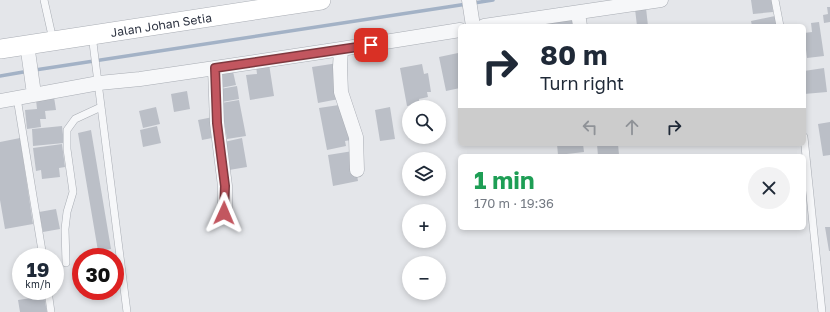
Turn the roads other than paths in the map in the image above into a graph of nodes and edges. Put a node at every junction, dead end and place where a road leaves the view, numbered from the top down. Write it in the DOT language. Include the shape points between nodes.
graph roads {
  1 [pos="44,0"];
  2 [pos="321,0"];
  3 [pos="469,0"];
  4 [pos="661,0"];
  5 [pos="775,0"];
  6 [pos="275,3"];
  7 [pos="579,19"];
  8 [pos="477,24"];
  9 [pos="494,24"];
  10 [pos="780,24"];
  11 [pos="458,30"];
  12 [pos="53,40"];
  13 [pos="93,43"];
  14 [pos="0,49"];
  15 [pos="341,50"];
  16 [pos="28,53"];
  17 [pos="215,68"];
  18 [pos="98,77"];
  19 [pos="33,90"];
  20 [pos="17,98"];
  21 [pos="0,102"];
  22 [pos="102,107"];
  23 [pos="806,156"];
  24 [pos="357,170"];
  25 [pos="224,213"];
  26 [pos="42,248"];
  27 [pos="66,263"];
  28 [pos="50,300"];
  29 [pos="52,312"];
  30 [pos="127,312"];
  31 [pos="822,312"];
  1 -- 12 [label="lane"];
  2 -- 6 [label="main road, Jalan Johan Setia"];
  3 -- 8 [label="street"];
  4 -- 7 [label="street"];
  5 -- 10 [label="lane"];
  6 -- 13 [label="main road, Jalan Johan Setia"];
  7 -- 9 [label="street"];
  11 -- 15 [label="street"];
  12 -- 13 [label="main road, Jalan Johan Setia"];
  12 -- 16 [label="main road, Jalan Johan Setia"];
  13 -- 18 [label="lane"];
  14 -- 16 [label="main road, Jalan Johan Setia"];
  15 -- 17 [label="street"];
  15 -- 24 [label="street" via="341,92 356,137"];
  16 -- 19 [label="street"];
  17 -- 18 [label="street" via="140,79"];
  17 -- 25 [label="street" via="216,112 225,186"];
  18 -- 19 [label="street"];
  18 -- 22 [label="lane"];
  19 -- 20 [label="street"];
  20 -- 21 [label="street"];
  20 -- 26 [label="lane"];
  22 -- 27 [label="lane" via="75,119 66,130 73,192 67,212"];
  22 -- 30 [label="lane"];
  23 -- 31 [label="lane"];
  28 -- 29 [label="lane"];
}
